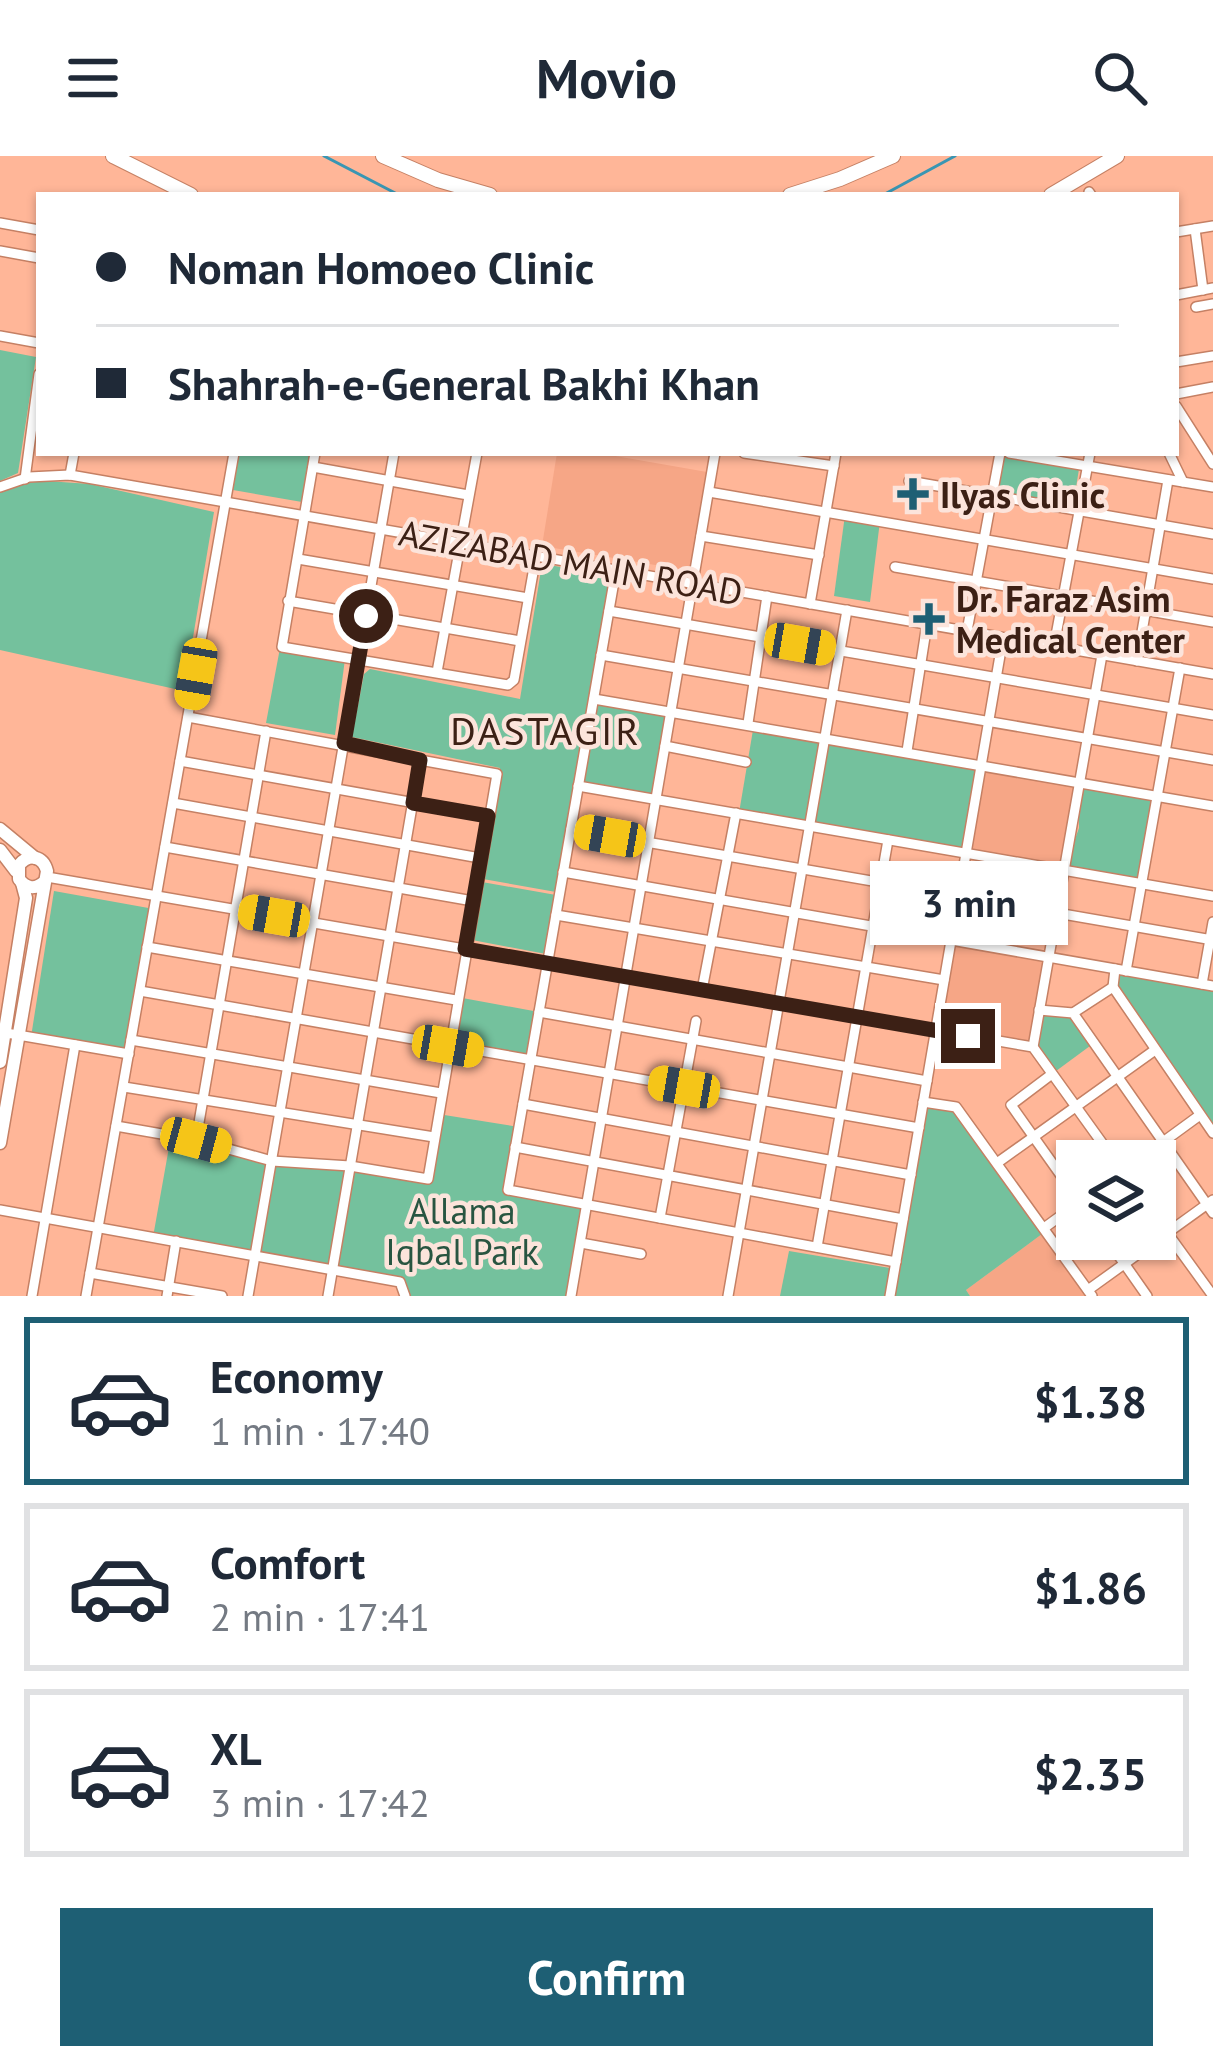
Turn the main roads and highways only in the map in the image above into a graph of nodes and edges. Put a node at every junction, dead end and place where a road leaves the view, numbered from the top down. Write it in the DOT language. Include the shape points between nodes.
graph roads {
  1 [pos="113,156"];
  2 [pos="382,156"];
  3 [pos="893,156"];
  4 [pos="1117,156"];
  5 [pos="185,192"];
  6 [pos="480,192"];
  7 [pos="799,192"];
  8 [pos="1056,192"];
  9 [pos="0,829"];
  10 [pos="0,850"];
  11 [pos="35,858"];
  12 [pos="19,877"];
  13 [pos="46,879"];
  14 [pos="8,1033"];
  15 [pos="0,1062"];
  16 [pos="0,1143"];
  1 -- 5 [label="highway"];
  2 -- 6 [label="highway"];
  3 -- 7 [label="highway"];
  4 -- 8 [label="highway"];
  9 -- 11 [label="main road"];
  10 -- 12 [label="main road"];
  11 -- 12 [label="main road" via="22,862"];
  11 -- 13 [label="main road" via="46,866"];
  12 -- 13 [label="main road" via="31,888"];
  12 -- 14 [label="main road" via="26,898"];
  13 -- 14 [label="main road"];
  14 -- 15 [label="main road"];
  14 -- 16 [label="main road"];
}
